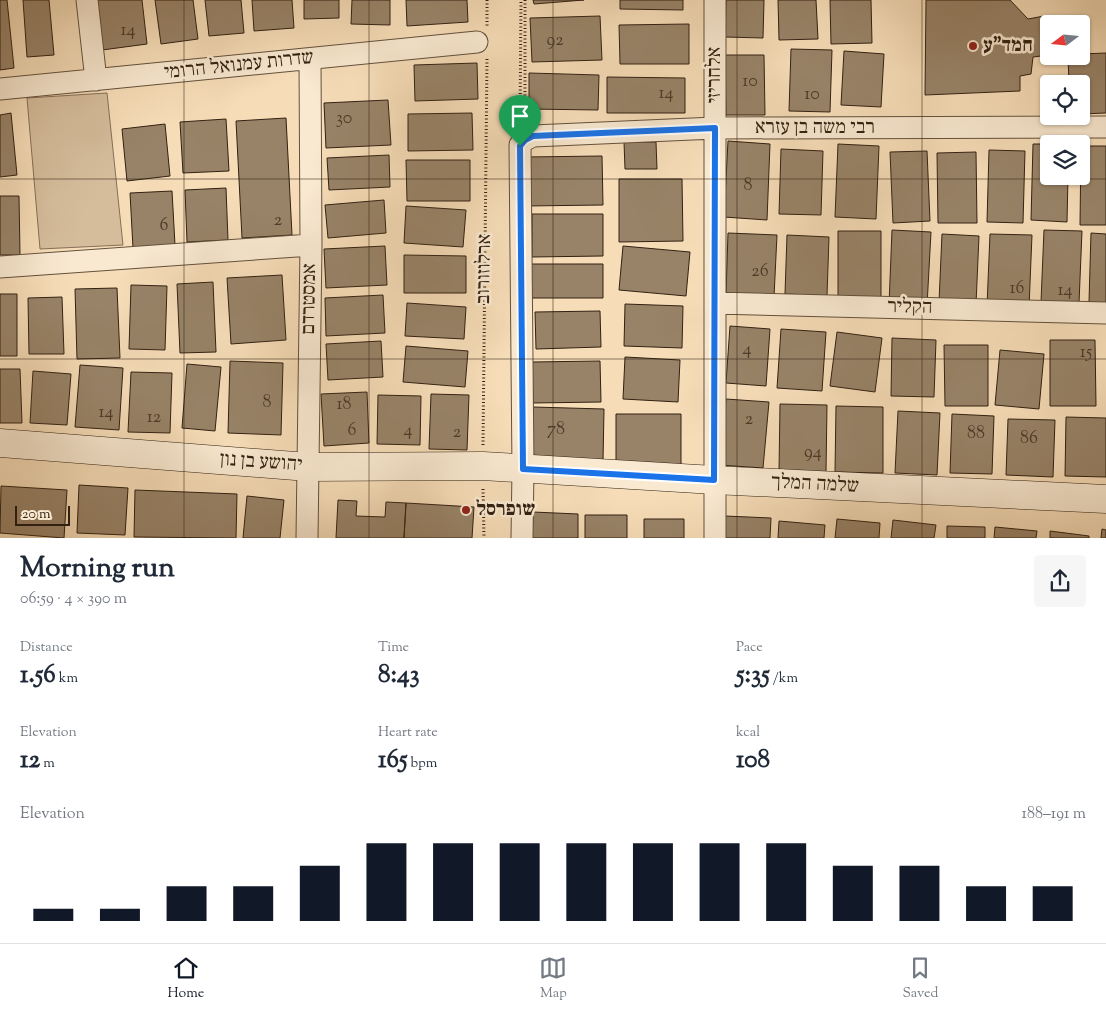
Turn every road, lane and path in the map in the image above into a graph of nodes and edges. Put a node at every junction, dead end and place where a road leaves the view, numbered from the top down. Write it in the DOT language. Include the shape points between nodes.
graph roads {
  1 [pos="87,0"];
  2 [pos="487,0"];
  3 [pos="521,0"];
  4 [pos="525,0"];
  5 [pos="715,0"];
  6 [pos="484,42"];
  7 [pos="310,59"];
  8 [pos="96,80"];
  9 [pos="0,90"];
  10 [pos="1106,127"];
  11 [pos="715,128"];
  12 [pos="523,143"];
  13 [pos="311,245"];
  14 [pos="0,267"];
  15 [pos="715,303"];
  16 [pos="1106,312"];
  17 [pos="0,443"];
  18 [pos="483,466"];
  19 [pos="308,467"];
  20 [pos="523,469"];
  21 [pos="714,480"];
  22 [pos="1106,500"];
  23 [pos="307,538"];
  24 [pos="484,538"];
  25 [pos="522,538"];
  26 [pos="715,538"];
  1 -- 8 [label="street"];
  2 -- 6 [label="path, ארלוזורוב"];
  3 -- 12 [label="path"];
  4 -- 12 [label="path"];
  5 -- 11 [label="street, אלחריזי"];
  6 -- 7 [label="street, שדרות עמנואל הרומי"];
  6 -- 18 [label="path, ארלוזורוב"];
  7 -- 8 [label="street, שדרות עמנואל הרומי"];
  7 -- 13 [label="street, אמסטרדם"];
  8 -- 9 [label="street, שדרות עמנואל הרומי"];
  10 -- 11 [label="street, רבי משה בן עזרא"];
  11 -- 12 [label="street, רבי משה בן עזרא" via="533,136"];
  11 -- 15 [label="street, אלחריזי"];
  12 -- 20 [label="street, ארלוזורוב"];
  13 -- 14 [label="street"];
  13 -- 19 [label="street, אמסטרדם"];
  15 -- 16 [label="street, הקליר"];
  15 -- 21 [label="street, אלחריזי"];
  17 -- 19 [label="street, יהושע בן נון"];
  18 -- 19 [label="street, יהושע בן נון"];
  18 -- 20 [label="street, יהושע בן נון"];
  18 -- 24 [label="path, ארלוזורוב"];
  19 -- 23 [label="street, אמסטרדם"];
  20 -- 21 [label="street, שלמה המלך"];
  20 -- 25 [label="street, ארלוזורוב"];
  21 -- 22 [label="street, שלמה המלך"];
  21 -- 26 [label="street, אלחריזי"];
}
